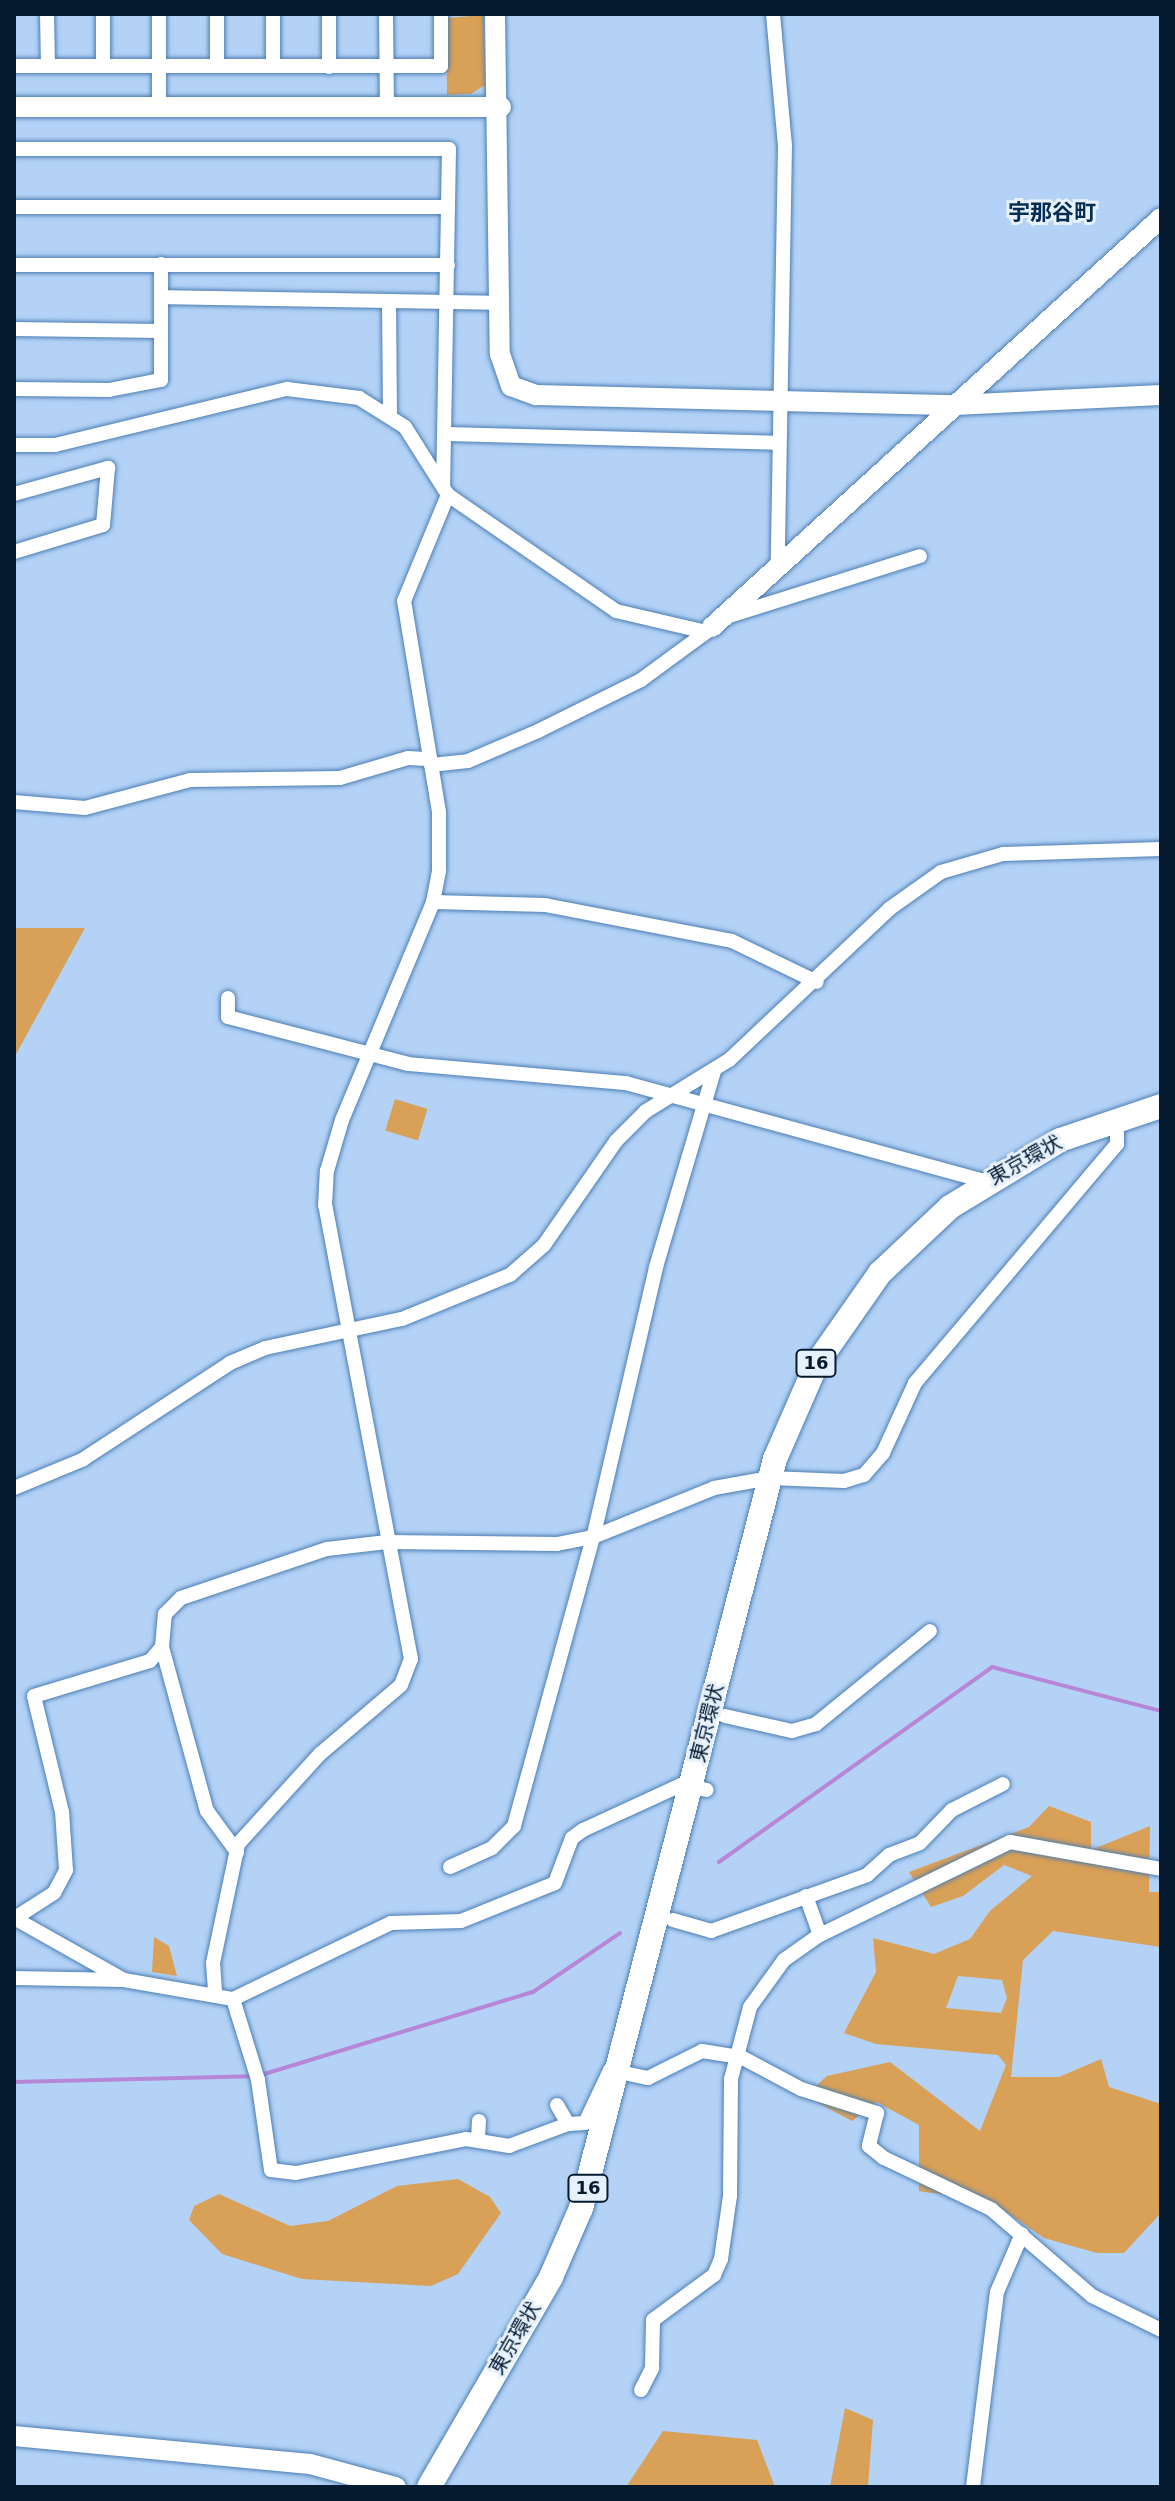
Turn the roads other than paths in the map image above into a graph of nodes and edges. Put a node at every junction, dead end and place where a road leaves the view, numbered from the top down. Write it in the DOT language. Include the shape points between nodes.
graph roads {
  1 [pos="47,14"];
  2 [pos="103,14"];
  3 [pos="159,14"];
  4 [pos="217,14"];
  5 [pos="273,14"];
  6 [pos="329,14"];
  7 [pos="386,14"];
  8 [pos="441,14"];
  9 [pos="495,14"];
  10 [pos="773,14"];
  11 [pos="14,66"];
  12 [pos="48,66"];
  13 [pos="103,66"];
  14 [pos="217,66"];
  15 [pos="273,66"];
  16 [pos="386,66"];
  17 [pos="159,67"];
  18 [pos="329,67"];
  19 [pos="14,107"];
  20 [pos="159,107"];
  21 [pos="387,107"];
  22 [pos="501,107"];
  23 [pos="14,149"];
  24 [pos="14,207"];
  25 [pos="448,207"];
  26 [pos="1161,218"];
  27 [pos="161,264"];
  28 [pos="14,265"];
  29 [pos="448,265"];
  30 [pos="161,297"];
  31 [pos="389,301"];
  32 [pos="448,302"];
  33 [pos="501,303"];
  34 [pos="14,329"];
  35 [pos="161,331"];
  36 [pos="14,389"];
  37 [pos="1161,395"];
  38 [pos="781,398"];
  39 [pos="955,405"];
  40 [pos="390,414"];
  41 [pos="445,434"];
  42 [pos="779,443"];
  43 [pos="14,445"];
  44 [pos="446,491"];
  45 [pos="14,494"];
  46 [pos="14,552"];
  47 [pos="920,556"];
  48 [pos="778,567"];
  49 [pos="712,626"];
  50 [pos="431,762"];
  51 [pos="14,802"];
  52 [pos="1161,849"];
  53 [pos="433,902"];
  54 [pos="817,982"];
  55 [pos="228,998"];
  56 [pos="372,1052"];
  57 [pos="714,1071"];
  58 [pos="662,1095"];
  59 [pos="1159,1106"];
  60 [pos="702,1108"];
  61 [pos="1117,1133"];
  62 [pos="984,1181"];
  63 [pos="346,1331"];
  64 [pos="778,1478"];
  65 [pos="14,1488"];
  66 [pos="593,1537"];
  67 [pos="387,1542"];
  68 [pos="930,1631"];
  69 [pos="162,1647"];
  70 [pos="725,1716"];
  71 [pos="1003,1784"];
  72 [pos="699,1788"];
  73 [pos="237,1852"];
  74 [pos="450,1867"];
  75 [pos="1161,1869"];
  76 [pos="806,1896"];
  77 [pos="14,1918"];
  78 [pos="673,1920"];
  79 [pos="820,1935"];
  80 [pos="14,1978"];
  81 [pos="124,1980"];
  82 [pos="215,1991"];
  83 [pos="233,1999"];
  84 [pos="741,2057"];
  85 [pos="628,2074"];
  86 [pos="557,2105"];
  87 [pos="479,2121"];
  88 [pos="568,2124"];
  89 [pos="478,2139"];
  90 [pos="1022,2234"];
  91 [pos="1161,2330"];
  92 [pos="641,2390"];
  93 [pos="14,2436"];
  94 [pos="396,2487"];
  95 [pos="429,2487"];
  96 [pos="447,2487"];
  97 [pos="973,2487"];
  1 -- 12 [label="street"];
  2 -- 13 [label="street"];
  3 -- 17 [label="street"];
  4 -- 14 [label="street"];
  5 -- 15 [label="street"];
  6 -- 18 [label="street"];
  7 -- 16 [label="street"];
  8 -- 16 [label="street" via="441,66"];
  9 -- 22 [label="street"];
  10 -- 38 [label="street" via="785,145"];
  11 -- 12 [label="street"];
  12 -- 13 [label="street"];
  13 -- 17 [label="street"];
  14 -- 15 [label="street"];
  14 -- 17 [label="street"];
  15 -- 18 [label="street"];
  16 -- 18 [label="street"];
  16 -- 21 [label="street"];
  17 -- 20 [label="street"];
  19 -- 20 [label="street"];
  20 -- 21 [label="street"];
  21 -- 22 [label="street"];
  22 -- 33 [label="street"];
  23 -- 25 [label="street" via="449,149"];
  24 -- 25 [label="street"];
  25 -- 29 [label="street"];
  26 -- 39 [label="street"];
  27 -- 28 [label="street"];
  27 -- 29 [label="street"];
  27 -- 30 [label="street"];
  29 -- 32 [label="street"];
  30 -- 31 [label="street"];
  30 -- 35 [label="street"];
  31 -- 32 [label="street"];
  31 -- 40 [label="street"];
  32 -- 33 [label="street"];
  32 -- 41 [label="street"];
  33 -- 38 [label="street" via="502,371 522,392"];
  34 -- 35 [label="street"];
  35 -- 36 [label="street" via="161,380 109,390"];
  37 -- 39 [label="street"];
  38 -- 39 [label="street"];
  38 -- 42 [label="street"];
  39 -- 48 [label="street"];
  40 -- 43 [label="street" via="359,398 287,389 55,445"];
  40 -- 44 [label="street"];
  41 -- 42 [label="street"];
  41 -- 44 [label="street"];
  42 -- 48 [label="street"];
  44 -- 49 [label="street" via="616,611"];
  44 -- 50 [label="street" via="404,601"];
  45 -- 46 [label="street" via="108,468 103,525"];
  47 -- 49 [label="street"];
  48 -- 49 [label="street"];
  49 -- 50 [label="street" via="641,680 538,731 468,761"];
  50 -- 51 [label="street" via="408,758 340,778 190,780 85,808"];
  50 -- 53 [label="street" via="442,842"];
  52 -- 54 [label="street" via="1030,851 941,872 889,909"];
  53 -- 54 [label="street" via="545,905 732,941"];
  53 -- 56 [label="street"];
  54 -- 57 [label="street"];
  55 -- 56 [label="street" via="228,1017"];
  56 -- 58 [label="street" via="431,1069 626,1083"];
  56 -- 63 [label="street" via="327,1171 329,1240"];
  57 -- 58 [label="street"];
  57 -- 60 [label="street"];
  58 -- 60 [label="street"];
  58 -- 63 [label="street" via="616,1141 544,1245 510,1275 402,1319"];
  59 -- 61 [label="highway, 東京環状 / 16"];
  59 -- 62 [label="highway, 東京環状 / 16" via="1060,1140"];
  60 -- 62 [label="street"];
  60 -- 66 [label="street" via="656,1267"];
  61 -- 64 [label="highway, 東京環状 / 16" via="1020,1175 934,1240 897,1277 830,1369"];
  61 -- 64 [label="street" via="1117,1144 915,1383 873,1468 844,1481"];
  62 -- 64 [label="highway, 東京環状 / 16" via="924,1228 842,1321 797,1402"];
  63 -- 65 [label="street" via="265,1348 230,1363 126,1435"];
  63 -- 67 [label="street"];
  64 -- 66 [label="street" via="699,1493"];
  64 -- 70 [label="highway, 東京環状 / 16"];
  64 -- 72 [label="highway, 東京環状 / 16"];
  66 -- 67 [label="street" via="537,1545"];
  66 -- 74 [label="street" via="514,1826 492,1848"];
  67 -- 69 [label="street" via="327,1549 181,1598 165,1614"];
  67 -- 73 [label="street" via="408,1639 406,1675 270,1805"];
  68 -- 70 [label="street" via="816,1724 792,1731"];
  69 -- 73 [label="street" via="207,1811"];
  69 -- 77 [label="street" via="150,1661 34,1696 62,1812 66,1870 54,1893"];
  70 -- 72 [label="highway, 東京環状 / 16"];
  71 -- 76 [label="street" via="952,1810 920,1843 889,1855 867,1875"];
  72 -- 78 [label="highway, 東京環状 / 16"];
  72 -- 83 [label="street" via="681,1785 583,1830 572,1838 555,1883 461,1921 391,1923"];
  72 -- 85 [label="highway, 東京環状 / 16"];
  73 -- 82 [label="street" via="213,1963"];
  75 -- 79 [label="street" via="1010,1842"];
  76 -- 78 [label="street" via="711,1931"];
  76 -- 79 [label="street"];
  77 -- 81 [label="street"];
  78 -- 85 [label="highway, 東京環状 / 16"];
  79 -- 84 [label="street" via="784,1960 758,1990"];
  80 -- 81 [label="street"];
  81 -- 82 [label="street"];
  82 -- 83 [label="street"];
  83 -- 89 [label="street" via="257,2075 271,2170 296,2173 427,2143"];
  84 -- 85 [label="street" via="702,2051 648,2078"];
  84 -- 90 [label="street" via="801,2089 877,2113 869,2146 991,2209"];
  84 -- 92 [label="street" via="729,2098 730,2196 721,2259 714,2275 653,2320 652,2368"];
  85 -- 88 [label="street" via="610,2070 585,2123"];
  85 -- 95 [label="highway, 東京環状 / 16" via="551,2277"];
  85 -- 96 [label="highway, 東京環状 / 16" via="580,2248"];
  86 -- 88 [label="street"];
  87 -- 89 [label="street"];
  88 -- 89 [label="street" via="509,2146"];
  90 -- 91 [label="street" via="1092,2296"];
  90 -- 97 [label="street" via="997,2292"];
  93 -- 94 [label="street" via="310,2464"];
}
